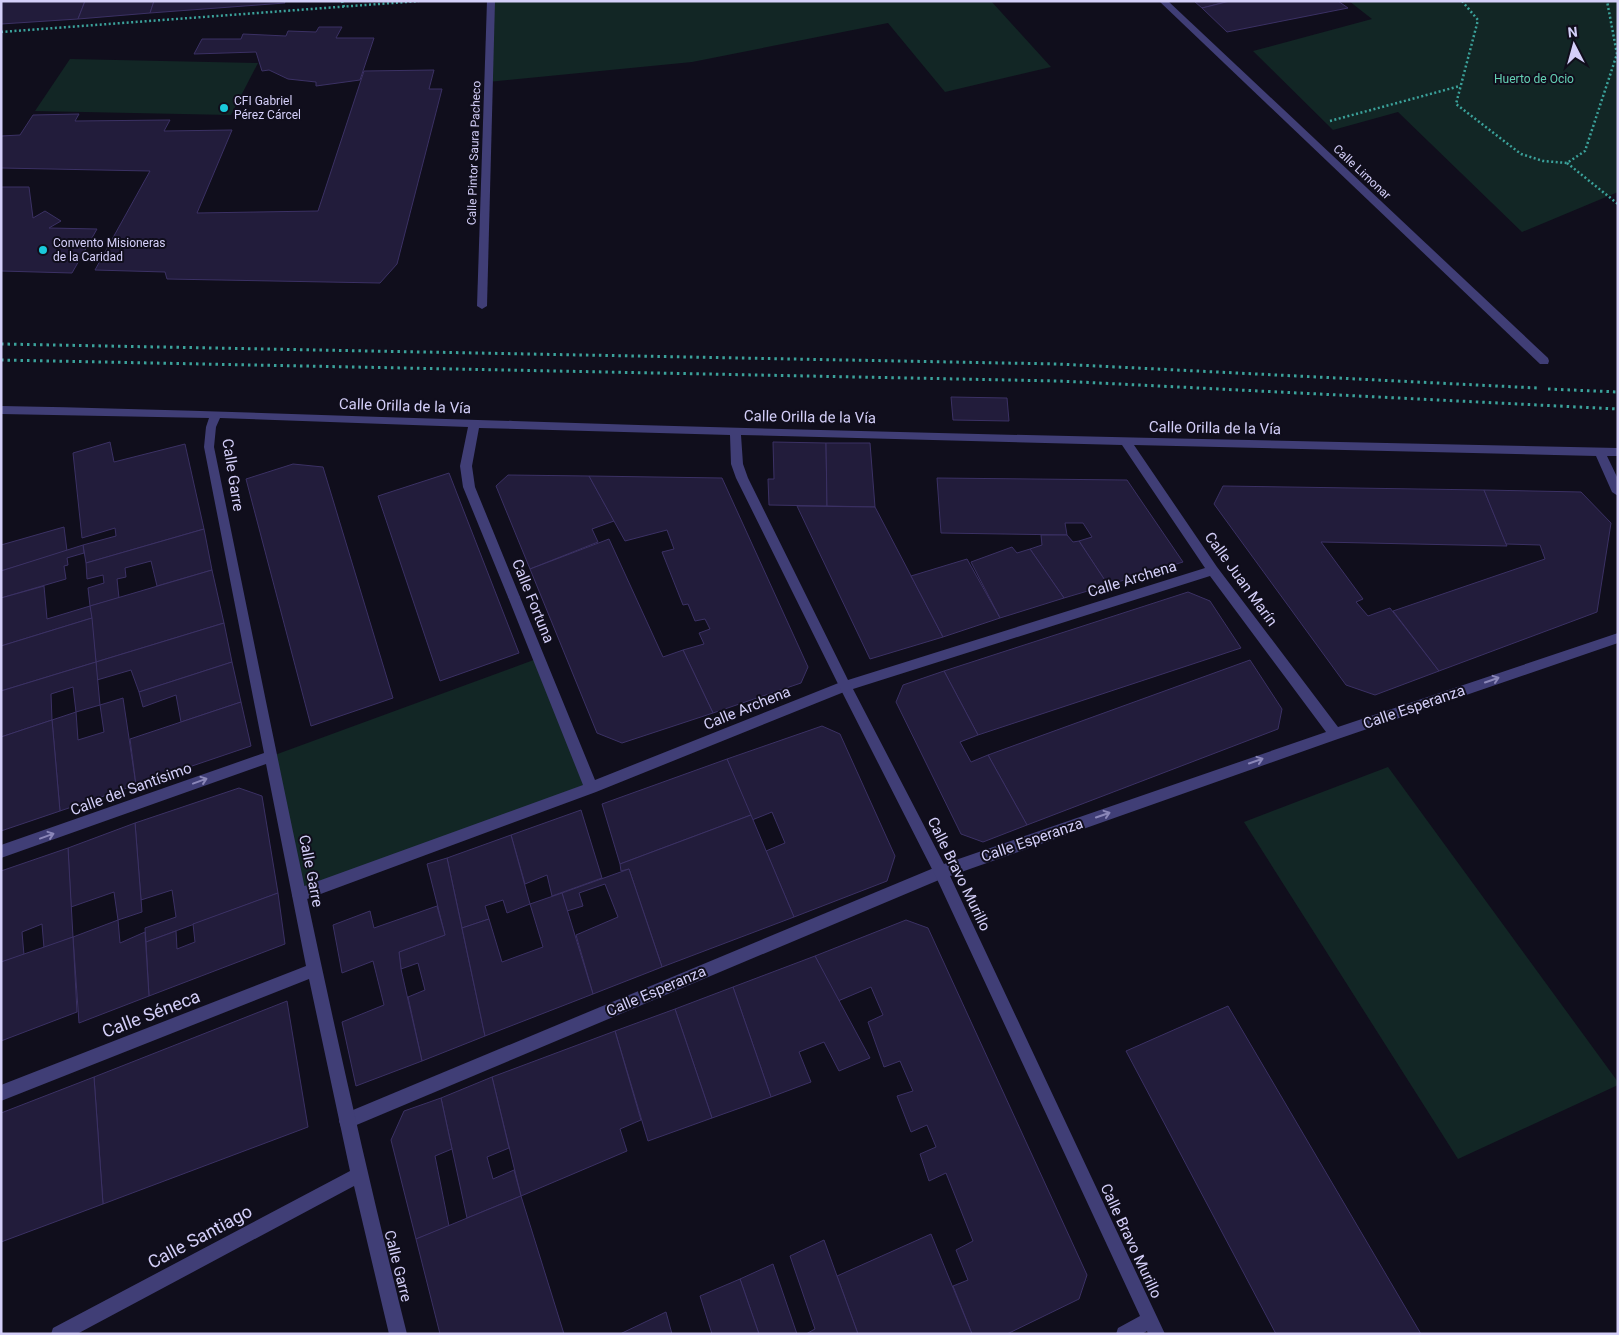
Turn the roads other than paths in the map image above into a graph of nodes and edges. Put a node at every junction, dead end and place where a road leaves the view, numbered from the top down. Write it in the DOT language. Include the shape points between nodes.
graph roads {
  1 [pos="491,1"];
  2 [pos="1163,1"];
  3 [pos="482,306"];
  4 [pos="1544,361"];
  5 [pos="1,410"];
  6 [pos="216,414"];
  7 [pos="474,424"];
  8 [pos="735,430"];
  9 [pos="1125,441"];
  10 [pos="1600,452"];
  11 [pos="1618,452"];
  12 [pos="1618,492"];
  13 [pos="1214,570"];
  14 [pos="1618,638"];
  15 [pos="845,686"];
  16 [pos="1335,734"];
  17 [pos="272,756"];
  18 [pos="591,788"];
  19 [pos="1,852"];
  20 [pos="941,872"];
  21 [pos="299,894"];
  22 [pos="314,970"];
  23 [pos="1,1093"];
  24 [pos="347,1121"];
  25 [pos="359,1175"];
  26 [pos="1153,1327"];
  27 [pos="59,1334"];
  28 [pos="398,1334"];
  29 [pos="1124,1334"];
  1 -- 3 [label="street, Calle Pintor Saura Pacheco"];
  2 -- 4 [label="street, Calle Limonar"];
  5 -- 6 [label="street, Calle Orilla de la Vía"];
  6 -- 7 [label="street, Calle Orilla de la Vía"];
  6 -- 17 [label="street, Calle Garre" via="209,447"];
  7 -- 8 [label="street, Calle Orilla de la Vía"];
  7 -- 18 [label="street, Calle Fortuna" via="466,466 469,487"];
  8 -- 9 [label="street, Calle Orilla de la Vía"];
  8 -- 15 [label="street, Calle Bravo Murillo" via="742,478"];
  9 -- 10 [label="street, Calle Orilla de la Vía"];
  9 -- 13 [label="street, Calle Juan Marín"];
  10 -- 11 [label="street, Calle Orilla de la Vía"];
  10 -- 12 [label="street"];
  13 -- 15 [label="street, Calle Archena"];
  13 -- 16 [label="street, Calle Juan Marín"];
  16 -- 14 [label="street, Calle Esperanza, one-way"];
  15 -- 18 [label="street, Calle Archena"];
  15 -- 20 [label="street, Calle Bravo Murillo"];
  20 -- 16 [label="street, Calle Esperanza, one-way"];
  19 -- 17 [label="street, Calle del Santísimo, one-way"];
  17 -- 21 [label="street, Calle Garre"];
  18 -- 21 [label="street, Calle Archena"];
  20 -- 24 [label="street, Calle Esperanza"];
  20 -- 26 [label="street, Calle Bravo Murillo"];
  21 -- 22 [label="street, Calle Garre"];
  22 -- 23 [label="street, Calle Séneca"];
  22 -- 24 [label="street, Calle Garre"];
  24 -- 25 [label="street, Calle Garre"];
  25 -- 27 [label="street, Calle Santiago"];
  25 -- 28 [label="street, Calle Garre"];
  26 -- 29 [label="street"];
}
